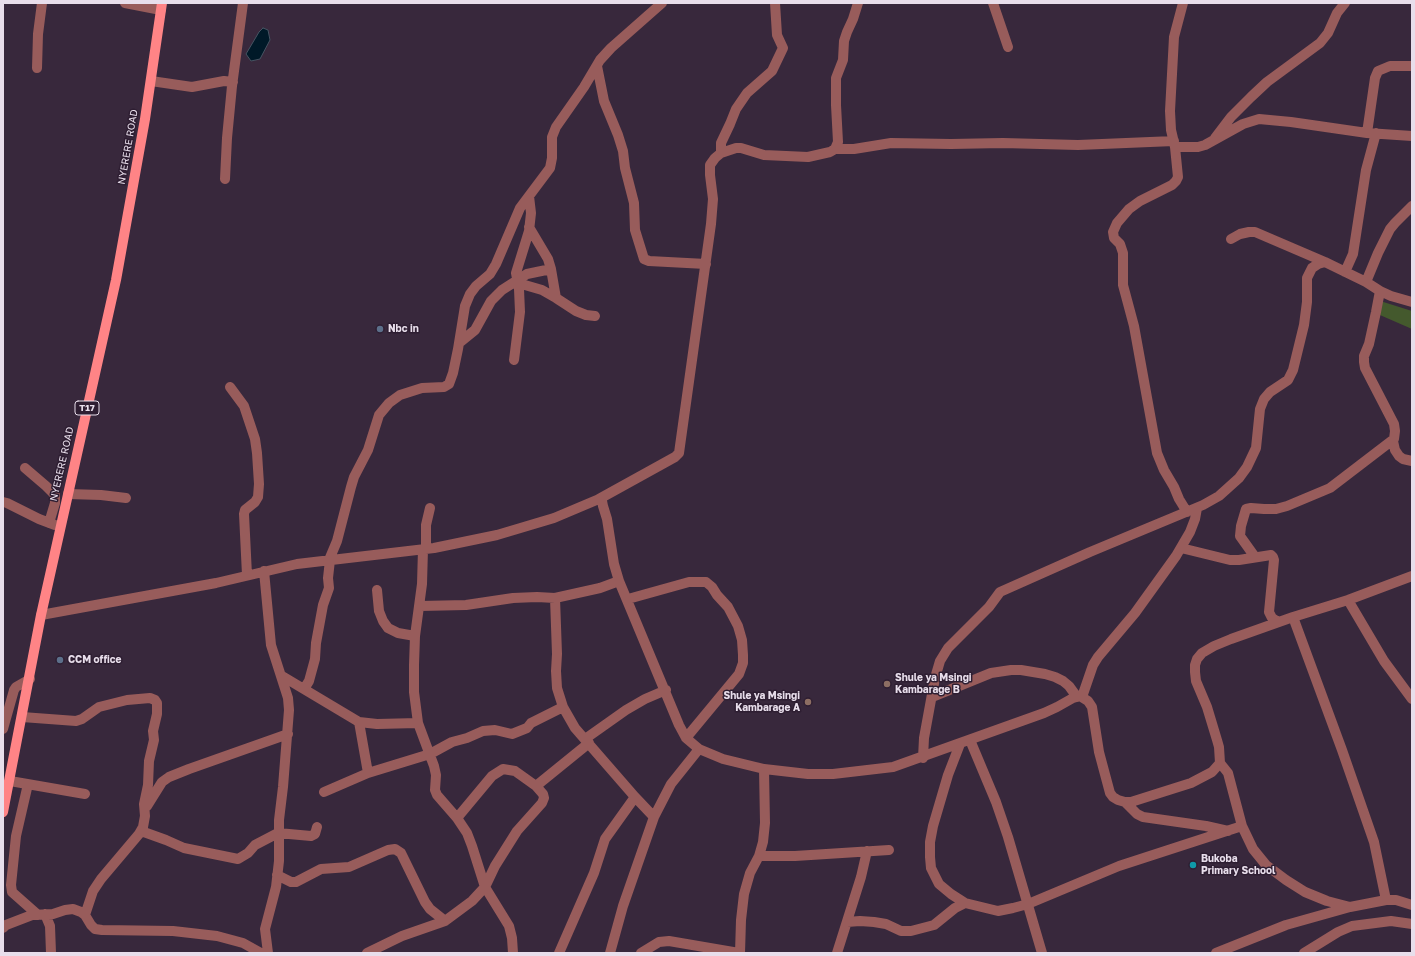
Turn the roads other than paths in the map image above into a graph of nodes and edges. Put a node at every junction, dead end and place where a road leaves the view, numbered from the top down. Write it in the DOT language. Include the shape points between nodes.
graph roads {
  1 [pos="42,3"];
  2 [pos="125,3"];
  3 [pos="243,3"];
  4 [pos="662,3"];
  5 [pos="775,3"];
  6 [pos="858,3"];
  7 [pos="993,3"];
  8 [pos="1183,3"];
  9 [pos="1345,3"];
  10 [pos="162,6"];
  11 [pos="1008,47"];
  12 [pos="597,66"];
  13 [pos="1412,66"];
  14 [pos="37,68"];
  15 [pos="151,81"];
  16 [pos="233,82"];
  17 [pos="1372,133"];
  18 [pos="1412,136"];
  19 [pos="1212,142"];
  20 [pos="1175,144"];
  21 [pos="835,149"];
  22 [pos="721,153"];
  23 [pos="225,179"];
  24 [pos="529,196"];
  25 [pos="1412,206"];
  26 [pos="530,227"];
  27 [pos="1231,239"];
  28 [pos="1325,262"];
  29 [pos="706,264"];
  30 [pos="551,269"];
  31 [pos="1345,272"];
  32 [pos="517,282"];
  33 [pos="1366,282"];
  34 [pos="1380,291"];
  35 [pos="556,298"];
  36 [pos="1412,302"];
  37 [pos="595,316"];
  38 [pos="459,343"];
  39 [pos="514,360"];
  40 [pos="230,387"];
  41 [pos="1393,441"];
  42 [pos="1412,461"];
  43 [pos="25,468"];
  44 [pos="68,494"];
  45 [pos="126,498"];
  46 [pos="599,499"];
  47 [pos="3,502"];
  48 [pos="430,508"];
  49 [pos="1192,510"];
  50 [pos="50,523"];
  51 [pos="60,528"];
  52 [pos="1181,548"];
  53 [pos="425,549"];
  54 [pos="1255,557"];
  55 [pos="330,560"];
  56 [pos="264,571"];
  57 [pos="247,575"];
  58 [pos="1412,576"];
  59 [pos="619,581"];
  60 [pos="377,590"];
  61 [pos="555,598"];
  62 [pos="628,599"];
  63 [pos="1348,600"];
  64 [pos="420,606"];
  65 [pos="41,615"];
  66 [pos="1293,617"];
  67 [pos="1278,622"];
  68 [pos="415,636"];
  69 [pos="282,676"];
  70 [pos="30,679"];
  71 [pos="304,689"];
  72 [pos="666,690"];
  73 [pos="932,697"];
  74 [pos="1079,697"];
  75 [pos="1412,699"];
  76 [pos="563,707"];
  77 [pos="22,717"];
  78 [pos="359,722"];
  79 [pos="418,723"];
  80 [pos="3,729"];
  81 [pos="288,734"];
  82 [pos="686,738"];
  83 [pos="970,740"];
  84 [pos="587,741"];
  85 [pos="960,744"];
  86 [pos="698,749"];
  87 [pos="430,754"];
  88 [pos="923,758"];
  89 [pos="1220,763"];
  90 [pos="764,769"];
  91 [pos="368,773"];
  92 [pos="10,781"];
  93 [pos="28,784"];
  94 [pos="536,786"];
  95 [pos="324,792"];
  96 [pos="85,794"];
  97 [pos="635,797"];
  98 [pos="1125,802"];
  99 [pos="144,811"];
  100 [pos="3,812"];
  101 [pos="654,817"];
  102 [pos="457,818"];
  103 [pos="1242,826"];
  104 [pos="316,828"];
  105 [pos="141,831"];
  106 [pos="1230,831"];
  107 [pos="278,833"];
  108 [pos="889,850"];
  109 [pos="867,851"];
  110 [pos="759,856"];
  111 [pos="277,875"];
  112 [pos="484,887"];
  113 [pos="1386,900"];
  114 [pos="965,902"];
  115 [pos="1028,904"];
  116 [pos="1412,905"];
  117 [pos="1350,906"];
  118 [pos="41,914"];
  119 [pos="85,914"];
  120 [pos="445,921"];
  121 [pos="846,922"];
  122 [pos="1412,924"];
  123 [pos="3,928"];
  124 [pos="51,953"];
  125 [pos="262,953"];
  126 [pos="268,953"];
  127 [pos="367,953"];
  128 [pos="513,953"];
  129 [pos="559,953"];
  130 [pos="610,953"];
  131 [pos="641,953"];
  132 [pos="739,953"];
  133 [pos="837,953"];
  134 [pos="1042,953"];
  135 [pos="1216,953"];
  136 [pos="1304,953"];
  1 -- 14 [label="street"];
  2 -- 10 [label="street"];
  3 -- 16 [label="street"];
  4 -- 12 [label="street" via="611,48"];
  5 -- 22 [label="street" via="777,35 783,48 772,71 747,93 736,109 721,143"];
  6 -- 21 [label="street" via="844,41 843,60 836,78 838,142"];
  7 -- 11 [label="street"];
  8 -- 20 [label="street" via="1174,37 1171,76 1170,111"];
  9 -- 19 [label="street" via="1320,43 1267,82 1231,117"];
  10 -- 15 [label="main road, NYERERE ROAD / T17"];
  12 -- 24 [label="street" via="556,127 552,137 550,168"];
  12 -- 29 [label="street" via="604,101 623,151 634,202 635,230 644,259"];
  13 -- 17 [label="street" via="1390,66 1378,71 1375,78"];
  15 -- 16 [label="street" via="192,87 224,81"];
  15 -- 44 [label="main road, NYERERE ROAD / T17" via="116,280"];
  16 -- 23 [label="street"];
  17 -- 18 [label="street"];
  17 -- 19 [label="street" via="1259,119 1243,124"];
  17 -- 31 [label="street" via="1353,254"];
  19 -- 20 [label="street" via="1198,146"];
  20 -- 21 [label="street" via="891,143 854,149"];
  20 -- 49 [label="street" via="1178,177 1176,181 1129,209 1113,232 1122,253 1123,285 1133,320 1157,453 1179,499"];
  21 -- 22 [label="street" via="808,157 764,156 741,148"];
  22 -- 29 [label="street" via="710,165 713,199"];
  24 -- 26 [label="street"];
  24 -- 38 [label="street" via="520,208 490,274 470,294 465,306"];
  25 -- 33 [label="street" via="1390,229"];
  26 -- 30 [label="street"];
  26 -- 32 [label="street" via="517,268"];
  27 -- 28 [label="street" via="1240,234 1255,232"];
  28 -- 31 [label="street"];
  28 -- 49 [label="street" via="1318,264 1309,272 1304,325 1293,370 1288,380 1264,399 1260,409 1256,448 1247,467 1219,496"];
  29 -- 46 [label="street" via="679,453"];
  30 -- 32 [label="street" via="527,274"];
  30 -- 35 [label="street"];
  31 -- 33 [label="street"];
  32 -- 35 [label="street" via="542,290"];
  32 -- 38 [label="street" via="496,294 475,330"];
  32 -- 39 [label="street" via="520,312"];
  33 -- 34 [label="street"];
  34 -- 36 [label="street"];
  34 -- 41 [label="street" via="1364,362 1394,424"];
  35 -- 37 [label="street" via="576,311"];
  38 -- 55 [label="street" via="449,384 444,387 422,388 400,395 379,415 368,450 354,477"];
  40 -- 57 [label="street" via="244,406 257,453 258,497 244,514"];
  41 -- 42 [label="street" via="1399,456"];
  41 -- 54 [label="street" via="1330,488 1276,509 1246,509 1240,536"];
  43 -- 50 [label="street" via="55,496"];
  44 -- 45 [label="street"];
  44 -- 51 [label="main road, NYERERE ROAD / T17"];
  46 -- 53 [label="street" via="533,526"];
  46 -- 59 [label="street" via="607,518"];
  47 -- 50 [label="street"];
  48 -- 53 [label="street"];
  49 -- 52 [label="street" via="1195,519"];
  49 -- 73 [label="street" via="1003,590 990,608 948,648 940,661"];
  50 -- 51 [label="street"];
  51 -- 65 [label="main road, NYERERE ROAD / T17"];
  52 -- 54 [label="street" via="1230,560"];
  52 -- 74 [label="street" via="1135,613 1092,665"];
  53 -- 55 [label="street"];
  53 -- 64 [label="street"];
  54 -- 67 [label="street" via="1273,557 1269,612"];
  55 -- 56 [label="street"];
  55 -- 71 [label="street" via="329,588 323,605 315,659"];
  56 -- 57 [label="street"];
  56 -- 69 [label="street" via="271,645"];
  57 -- 65 [label="street"];
  58 -- 63 [label="street"];
  59 -- 61 [label="street"];
  59 -- 62 [label="street"];
  60 -- 68 [label="street" via="379,611 388,628"];
  61 -- 64 [label="street" via="513,598"];
  61 -- 76 [label="street" via="557,688"];
  62 -- 72 [label="street"];
  62 -- 82 [label="street" via="689,582 706,582 728,607 738,626 743,654 739,674"];
  63 -- 66 [label="street"];
  63 -- 75 [label="street" via="1384,660"];
  64 -- 68 [label="street"];
  65 -- 70 [label="main road, NYERERE ROAD / T17"];
  66 -- 67 [label="street"];
  66 -- 113 [label="street" via="1374,842"];
  67 -- 89 [label="street" via="1214,646 1197,658 1196,681 1217,740"];
  68 -- 79 [label="street" via="414,692"];
  69 -- 71 [label="street"];
  69 -- 81 [label="street" via="288,698"];
  70 -- 77 [label="main road, NYERERE ROAD / T17"];
  70 -- 80 [label="street" via="14,690"];
  71 -- 78 [label="street"];
  72 -- 82 [label="street"];
  72 -- 84 [label="street" via="626,710"];
  73 -- 74 [label="street" via="991,673 1011,670 1055,677 1063,681"];
  73 -- 88 [label="street"];
  74 -- 83 [label="street" via="1044,713"];
  74 -- 98 [label="street" via="1092,706 1099,752 1110,793"];
  76 -- 84 [label="street" via="575,728"];
  76 -- 87 [label="street" via="512,734 495,730 483,732 452,742"];
  77 -- 92 [label="main road, NYERERE ROAD / T17"];
  77 -- 99 [label="street" via="76,721 99,707 112,703 144,698 155,700 158,707"];
  78 -- 79 [label="street"];
  78 -- 91 [label="street"];
  79 -- 87 [label="street"];
  81 -- 99 [label="street" via="169,777 162,782"];
  81 -- 107 [label="street"];
  82 -- 86 [label="street"];
  83 -- 85 [label="street"];
  83 -- 115 [label="street" via="998,809"];
  84 -- 94 [label="street"];
  84 -- 97 [label="street"];
  85 -- 88 [label="street"];
  85 -- 114 [label="street" via="933,826 930,857 931,868 940,884"];
  86 -- 90 [label="street" via="723,759"];
  86 -- 101 [label="street" via="671,784"];
  87 -- 91 [label="street"];
  87 -- 102 [label="street" via="436,775 436,796"];
  88 -- 90 [label="street" via="893,767 833,774"];
  89 -- 98 [label="street" via="1212,772 1191,783"];
  89 -- 103 [label="street" via="1228,773"];
  90 -- 110 [label="street" via="765,823"];
  91 -- 95 [label="street"];
  92 -- 93 [label="street"];
  92 -- 100 [label="main road, NYERERE ROAD / T17"];
  93 -- 96 [label="street"];
  93 -- 118 [label="street" via="16,836 11,885 12,892"];
  94 -- 102 [label="street" via="515,771 503,769 492,776"];
  94 -- 112 [label="street" via="543,794 542,803 517,831"];
  97 -- 101 [label="street"];
  97 -- 129 [label="street" via="605,839 594,873"];
  98 -- 106 [label="street" via="1143,817"];
  99 -- 105 [label="street"];
  101 -- 130 [label="street"];
  102 -- 112 [label="street" via="467,833"];
  103 -- 106 [label="street"];
  103 -- 117 [label="street" via="1253,849 1266,865 1286,880 1305,892 1327,901"];
  104 -- 107 [label="street" via="315,834 311,836"];
  105 -- 107 [label="street" via="184,848 238,859"];
  105 -- 119 [label="street" via="101,879 93,891"];
  106 -- 115 [label="street" via="1119,866"];
  107 -- 111 [label="street"];
  108 -- 109 [label="street"];
  109 -- 110 [label="street"];
  109 -- 121 [label="street"];
  110 -- 132 [label="street" via="750,873 744,894"];
  111 -- 120 [label="street" via="296,882 321,870 349,867 395,849 400,853 425,902"];
  111 -- 126 [label="street" via="265,929"];
  112 -- 120 [label="street" via="472,901"];
  112 -- 128 [label="street" via="509,926"];
  113 -- 116 [label="street"];
  113 -- 117 [label="street"];
  114 -- 115 [label="street" via="998,911"];
  114 -- 121 [label="street" via="934,924 911,932 874,922"];
  115 -- 134 [label="street"];
  117 -- 135 [label="street" via="1286,925"];
  118 -- 119 [label="street" via="73,909"];
  118 -- 123 [label="street" via="19,919"];
  118 -- 124 [label="street" via="51,931"];
  119 -- 125 [label="street" via="95,929 174,931 217,936 243,943"];
  120 -- 127 [label="street" via="402,936"];
  121 -- 133 [label="street"];
  122 -- 136 [label="street" via="1391,921 1352,926"];
  131 -- 132 [label="street" via="664,941"];
}
